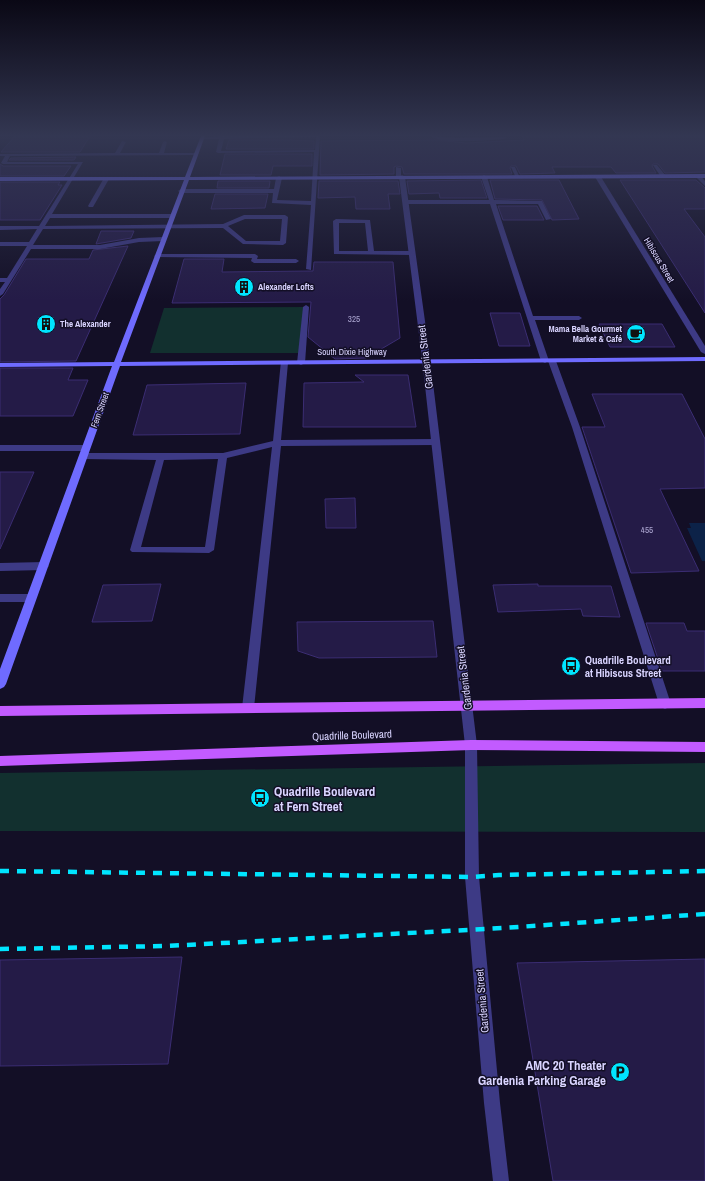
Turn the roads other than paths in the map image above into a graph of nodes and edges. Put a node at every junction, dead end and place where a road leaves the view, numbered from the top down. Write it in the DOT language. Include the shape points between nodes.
graph roads {
  1 [pos="63,191"];
  2 [pos="99,191"];
  3 [pos="181,191"];
  4 [pos="276,191"];
  5 [pos="315,191"];
  6 [pos="404,191"];
  7 [pos="489,191"];
  8 [pos="607,191"];
  9 [pos="314,202"];
  10 [pos="406,202"];
  11 [pos="492,202"];
  12 [pos="91,206"];
  13 [pos="48,216"];
  14 [pos="172,216"];
  15 [pos="548,219"];
  16 [pos="224,226"];
  17 [pos="167,227"];
  18 [pos="0,228"];
  19 [pos="41,228"];
  20 [pos="163,239"];
  21 [pos="0,244"];
  22 [pos="30,246"];
  23 [pos="370,253"];
  24 [pos="412,253"];
  25 [pos="157,256"];
  26 [pos="296,261"];
  27 [pos="309,269"];
  28 [pos="0,280"];
  29 [pos="9,280"];
  30 [pos="0,294"];
  31 [pos="306,307"];
  32 [pos="531,318"];
  33 [pos="579,318"];
  34 [pos="705,352"];
  35 [pos="705,359"];
  36 [pos="549,361"];
  37 [pos="426,362"];
  38 [pos="284,363"];
  39 [pos="301,363"];
  40 [pos="116,364"];
  41 [pos="0,365"];
  42 [pos="436,442"];
  43 [pos="277,443"];
  44 [pos="0,448"];
  45 [pos="84,452"];
  46 [pos="223,456"];
  47 [pos="161,457"];
  48 [pos="44,566"];
  49 [pos="0,567"];
  50 [pos="0,598"];
  51 [pos="31,598"];
  52 [pos="0,684"];
  53 [pos="705,703"];
  54 [pos="665,704"];
  55 [pos="467,706"];
  56 [pos="248,708"];
  57 [pos="0,711"];
  58 [pos="471,745"];
  59 [pos="705,747"];
  60 [pos="0,761"];
  61 [pos="501,1181"];
  1 -- 13 [label="street"];
  2 -- 12 [label="street"];
  3 -- 14 [label="street, Fern Street"];
  4 -- 9 [label="street" via="274,202"];
  5 -- 9 [label="street"];
  6 -- 10 [label="street, Gardenia Street"];
  7 -- 11 [label="street"];
  8 -- 34 [label="street, Hibiscus Street"];
  9 -- 27 [label="street"];
  10 -- 11 [label="street"];
  10 -- 24 [label="street, Gardenia Street"];
  11 -- 15 [label="street" via="540,202"];
  11 -- 32 [label="street"];
  13 -- 14 [label="street"];
  13 -- 19 [label="street"];
  14 -- 17 [label="street, Fern Street"];
  16 -- 16 [label="street" via="244,218 285,217 283,243 245,243"];
  16 -- 17 [label="street"];
  17 -- 19 [label="street"];
  17 -- 20 [label="street, Fern Street"];
  18 -- 19 [label="street"];
  19 -- 22 [label="street"];
  20 -- 22 [label="street" via="139,240 100,247"];
  20 -- 25 [label="street, Fern Street"];
  21 -- 22 [label="street"];
  22 -- 29 [label="street"];
  23 -- 23 [label="street" via="336,253 336,221 368,221"];
  23 -- 24 [label="street"];
  24 -- 37 [label="street, Gardenia Street"];
  25 -- 26 [label="street" via="255,256 254,261"];
  25 -- 40 [label="street, Fern Street"];
  28 -- 29 [label="street"];
  29 -- 30 [label="street"];
  31 -- 39 [label="street"];
  32 -- 33 [label="street"];
  32 -- 36 [label="street"];
  35 -- 36 [label="street, South Dixie Highway"];
  36 -- 37 [label="street, South Dixie Highway"];
  36 -- 54 [label="street" via="576,427"];
  37 -- 39 [label="street, South Dixie Highway"];
  37 -- 42 [label="street, Gardenia Street"];
  38 -- 39 [label="street, South Dixie Highway"];
  38 -- 40 [label="street, South Dixie Highway"];
  38 -- 43 [label="street"];
  40 -- 41 [label="street, South Dixie Highway"];
  40 -- 45 [label="street, Fern Street"];
  42 -- 43 [label="street"];
  42 -- 55 [label="street, Gardenia Street"];
  43 -- 46 [label="street"];
  43 -- 56 [label="street"];
  44 -- 45 [label="street"];
  45 -- 47 [label="street"];
  45 -- 48 [label="street, Fern Street"];
  46 -- 47 [label="street"];
  46 -- 47 [label="street" via="209,550 135,550"];
  48 -- 49 [label="street"];
  48 -- 51 [label="street, Fern Street"];
  50 -- 51 [label="street"];
  51 -- 52 [label="street, Fern Street"];
  53 -- 54 [label="main road"];
  54 -- 55 [label="main road"];
  55 -- 56 [label="main road"];
  55 -- 58 [label="street, Gardenia Street"];
  56 -- 57 [label="main road"];
  58 -- 59 [label="main road, Quadrille Boulevard"];
  58 -- 60 [label="main road, Quadrille Boulevard"];
  58 -- 61 [label="street, Gardenia Street" via="472,877"];
}
